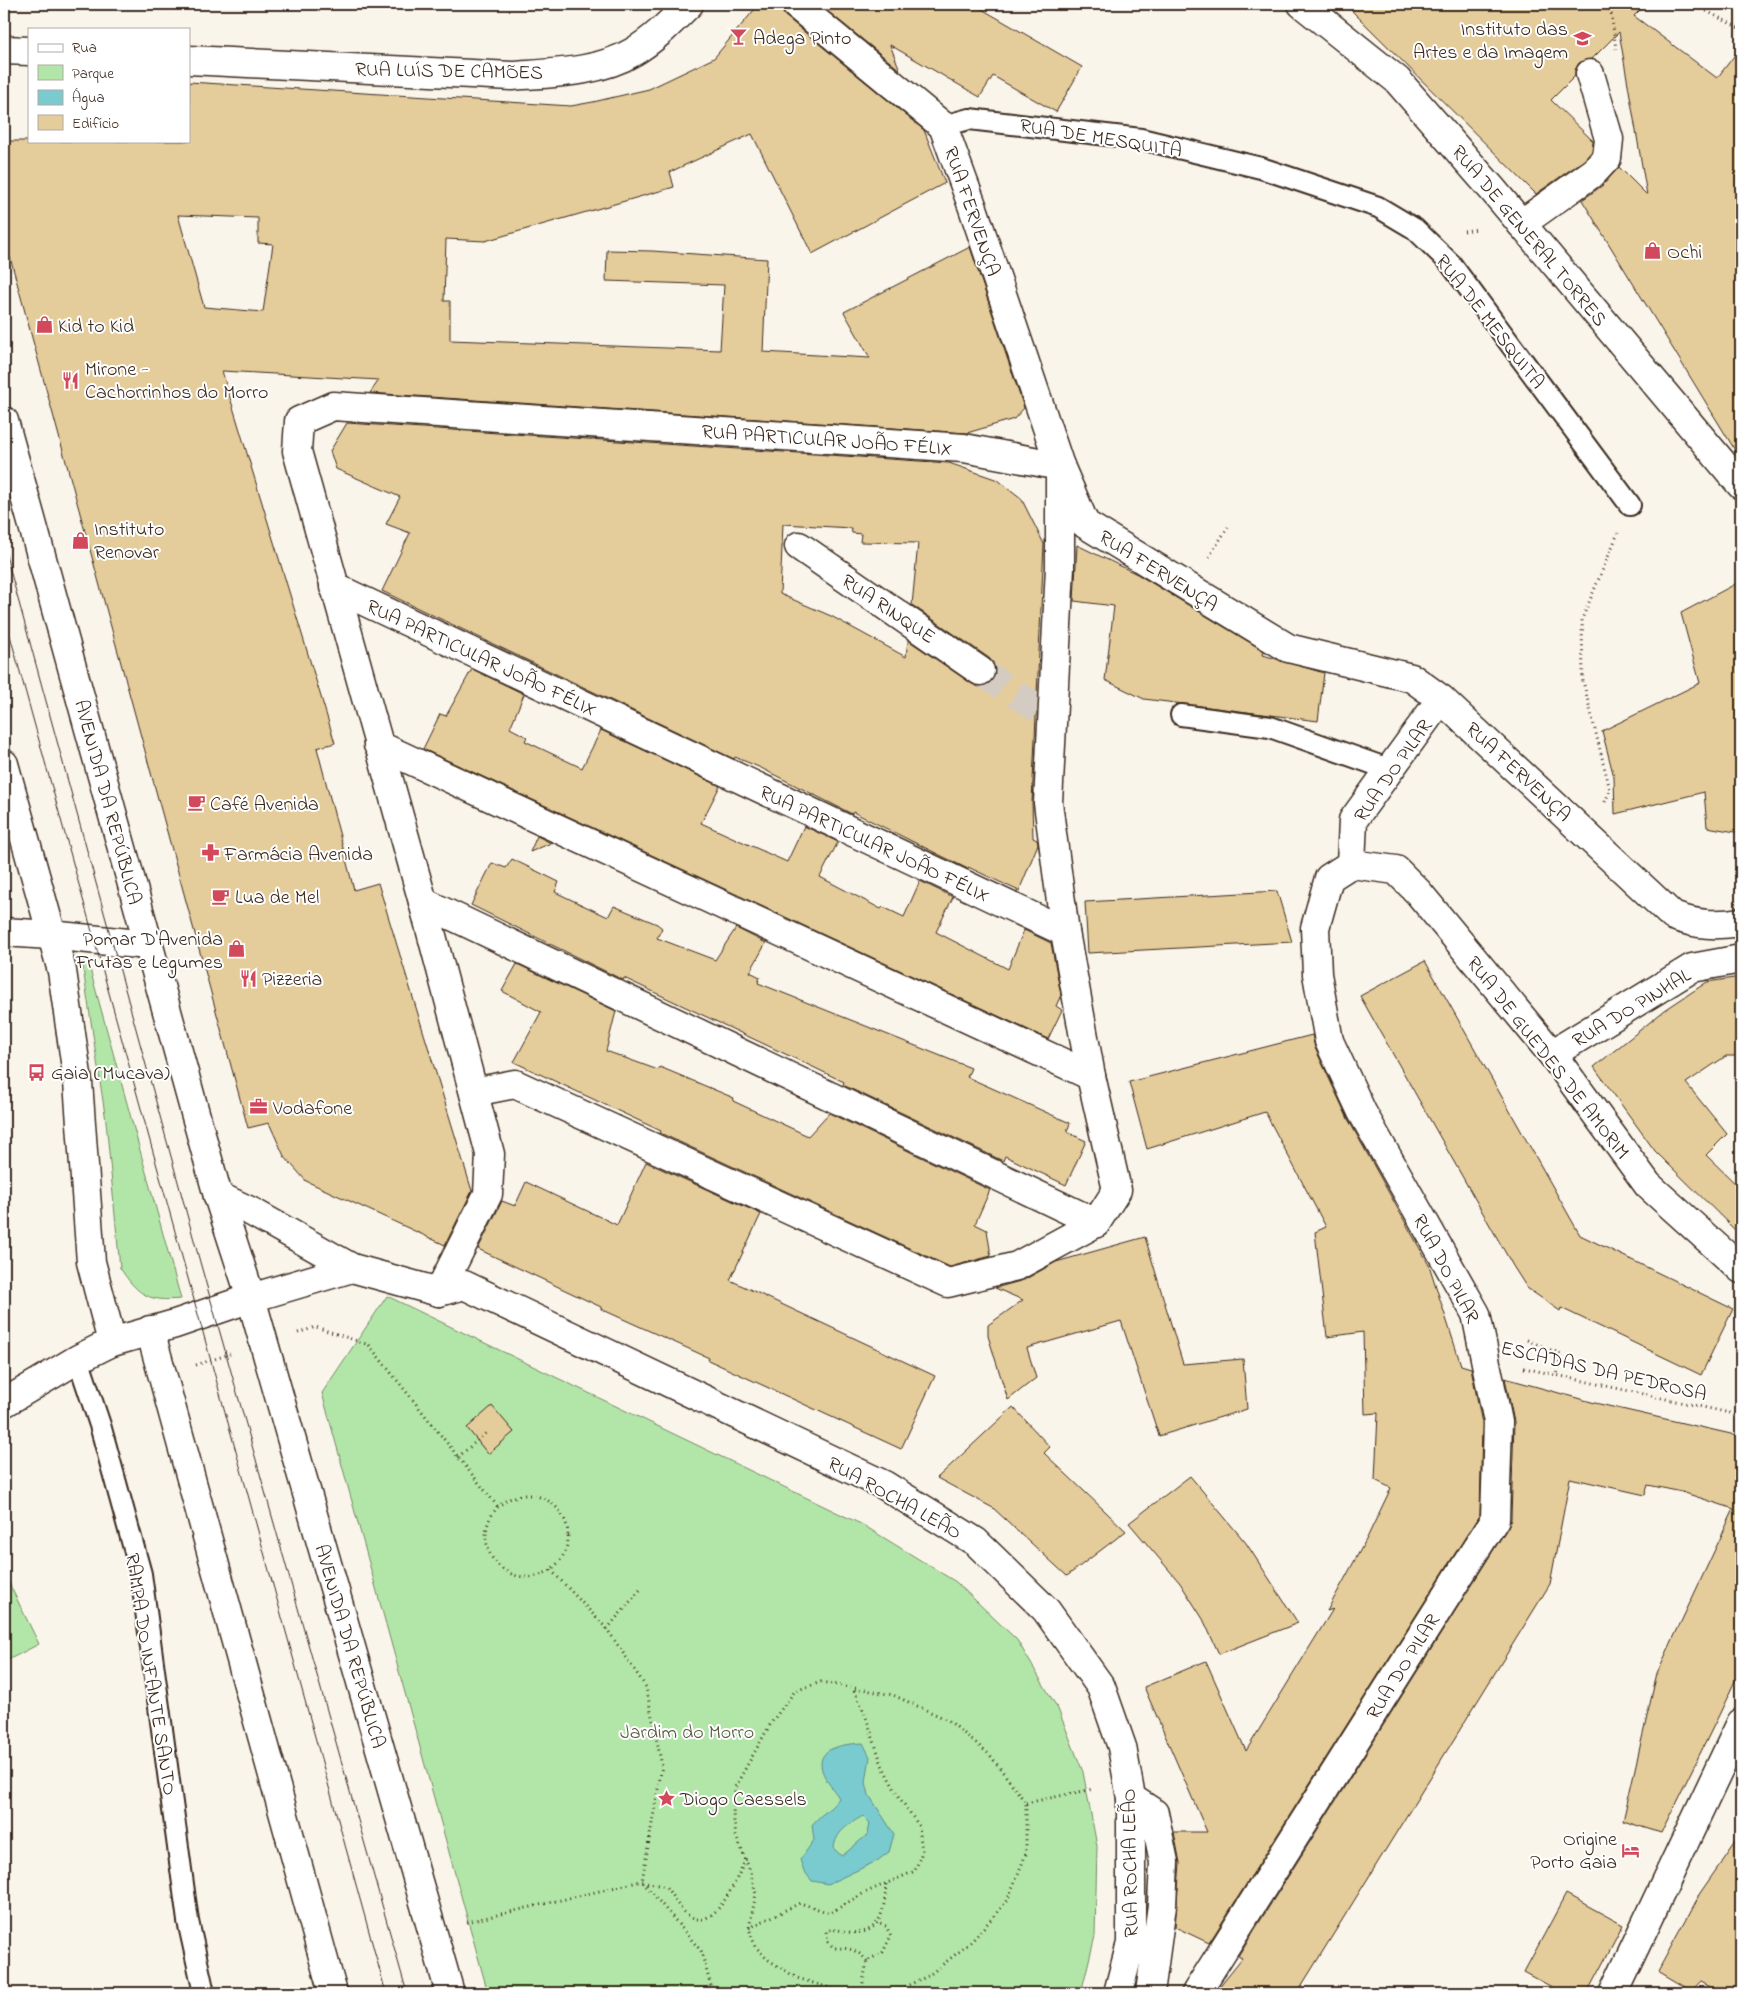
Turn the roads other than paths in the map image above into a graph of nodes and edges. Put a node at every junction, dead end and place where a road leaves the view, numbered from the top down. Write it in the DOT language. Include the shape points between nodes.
graph roads {
  1 [pos="688,4"];
  2 [pos="795,4"];
  3 [pos="1302,4"];
  4 [pos="4,50"];
  5 [pos="28,51"];
  6 [pos="190,60"];
  7 [pos="1590,74"];
  8 [pos="943,126"];
  9 [pos="1521,224"];
  10 [pos="4,420"];
  11 [pos="1060,466"];
  12 [pos="1741,485"];
  13 [pos="1630,505"];
  14 [pos="798,546"];
  15 [pos="334,587"];
  16 [pos="980,671"];
  17 [pos="1441,699"];
  18 [pos="1180,714"];
  19 [pos="378,745"];
  20 [pos="4,764"];
  21 [pos="1390,770"];
  22 [pos="1351,864"];
  23 [pos="423,902"];
  24 [pos="1741,922"];
  25 [pos="4,932"];
  26 [pos="1065,932"];
  27 [pos="50,935"];
  28 [pos="148,945"];
  29 [pos="1741,959"];
  30 [pos="1552,1054"];
  31 [pos="1091,1076"];
  32 [pos="474,1092"];
  33 [pos="218,1196"];
  34 [pos="1096,1223"];
  35 [pos="352,1268"];
  36 [pos="1741,1269"];
  37 [pos="439,1292"];
  38 [pos="251,1298"];
  39 [pos="150,1330"];
  40 [pos="112,1342"];
  41 [pos="78,1359"];
  42 [pos="4,1403"];
  43 [pos="1741,1722"];
  44 [pos="1131,1798"];
  45 [pos="204,1993"];
  46 [pos="333,1993"];
  47 [pos="450,1993"];
  48 [pos="1118,1993"];
  49 [pos="1150,1993"];
  50 [pos="1196,1993"];
  51 [pos="1613,1993"];
  1 -- 6 [label="street, RUA LUÍS DE CAMÕES" via="663,31 632,53 599,66 560,73 512,76"];
  2 -- 8 [label="street, RUA FERVENÇA"];
  3 -- 9 [label="street, RUA DE GENERAL TORRES" via="1397,80"];
  4 -- 5 [label="street"];
  7 -- 9 [label="street" via="1609,139 1607,158 1594,172"];
  8 -- 11 [label="street, RUA FERVENÇA"];
  8 -- 13 [label="lane, RUA DE MESQUITA" via="969,119 1141,140 1260,168 1378,207 1415,229 1450,262"];
  9 -- 12 [label="street, RUA DE GENERAL TORRES"];
  10 -- 28 [label="street, AVENIDA DA REPÚBLICA"];
  11 -- 15 [label="street, RUA PARTICULAR JOÃO FÉLIX" via="964,448 333,406 299,421 297,451"];
  11 -- 17 [label="street, RUA FERVENÇA" via="1085,524 1190,590 1288,648 1412,678"];
  11 -- 26 [label="street" via="1060,567 1048,803"];
  14 -- 16 [label="street, RUA RINQUE"];
  15 -- 19 [label="street, RUA PARTICULAR JOÃO FÉLIX"];
  15 -- 26 [label="street, RUA PARTICULAR JOÃO FÉLIX"];
  17 -- 21 [label="street, RUA DO PILAR"];
  17 -- 24 [label="street, RUA FERVENÇA" via="1673,916 1694,924 1717,926"];
  18 -- 21 [label="lane" via="1270,726"];
  19 -- 23 [label="street, RUA PARTICULAR JOÃO FÉLIX"];
  19 -- 31 [label="street"];
  20 -- 27 [label="street"];
  21 -- 22 [label="street, RUA DO PILAR" via="1353,820"];
  22 -- 30 [label="street, RUA DE GUEDES DE AMORIM" via="1396,870 1418,892"];
  22 -- 50 [label="street, RUA DO PILAR" via="1329,878 1315,928 1317,974 1329,1042 1362,1112 1476,1314 1498,1422 1494,1520"];
  23 -- 32 [label="street, RUA PARTICULAR JOÃO FÉLIX"];
  23 -- 34 [label="street"];
  25 -- 27 [label="street"];
  26 -- 31 [label="street"];
  27 -- 28 [label="street"];
  27 -- 40 [label="street" via="62,971 78,1076 92,1262"];
  28 -- 33 [label="street, AVENIDA DA REPÚBLICA"];
  29 -- 30 [label="street, RUA DO PINHAL" via="1692,968"];
  30 -- 36 [label="street, RUA DE GUEDES DE AMORIM" via="1648,1185"];
  31 -- 34 [label="street" via="1117,1190"];
  32 -- 34 [label="street" via="515,1084 948,1283 1017,1266"];
  32 -- 37 [label="street, RUA PARTICULAR JOÃO FÉLIX" via="490,1154 488,1194"];
  33 -- 35 [label="street"];
  33 -- 38 [label="street, AVENIDA DA REPÚBLICA"];
  35 -- 37 [label="street"];
  35 -- 38 [label="street"];
  37 -- 44 [label="street, RUA ROCHA LEÃO" via="464,1285 884,1485 976,1542 1046,1610 1101,1687 1122,1747"];
  38 -- 39 [label="street"];
  38 -- 47 [label="street, AVENIDA DA REPÚBLICA"];
  39 -- 40 [label="street"];
  39 -- 46 [label="street"];
  40 -- 41 [label="street"];
  41 -- 42 [label="street"];
  41 -- 45 [label="lane, RAMPA DO INFANTE SANTO" via="141,1574 188,1921"];
  43 -- 51 [label="street"];
  44 -- 48 [label="street, RUA ROCHA LEÃO" via="1131,1943"];
  44 -- 49 [label="street" via="1154,1813 1164,1862 1162,1905"];
}
